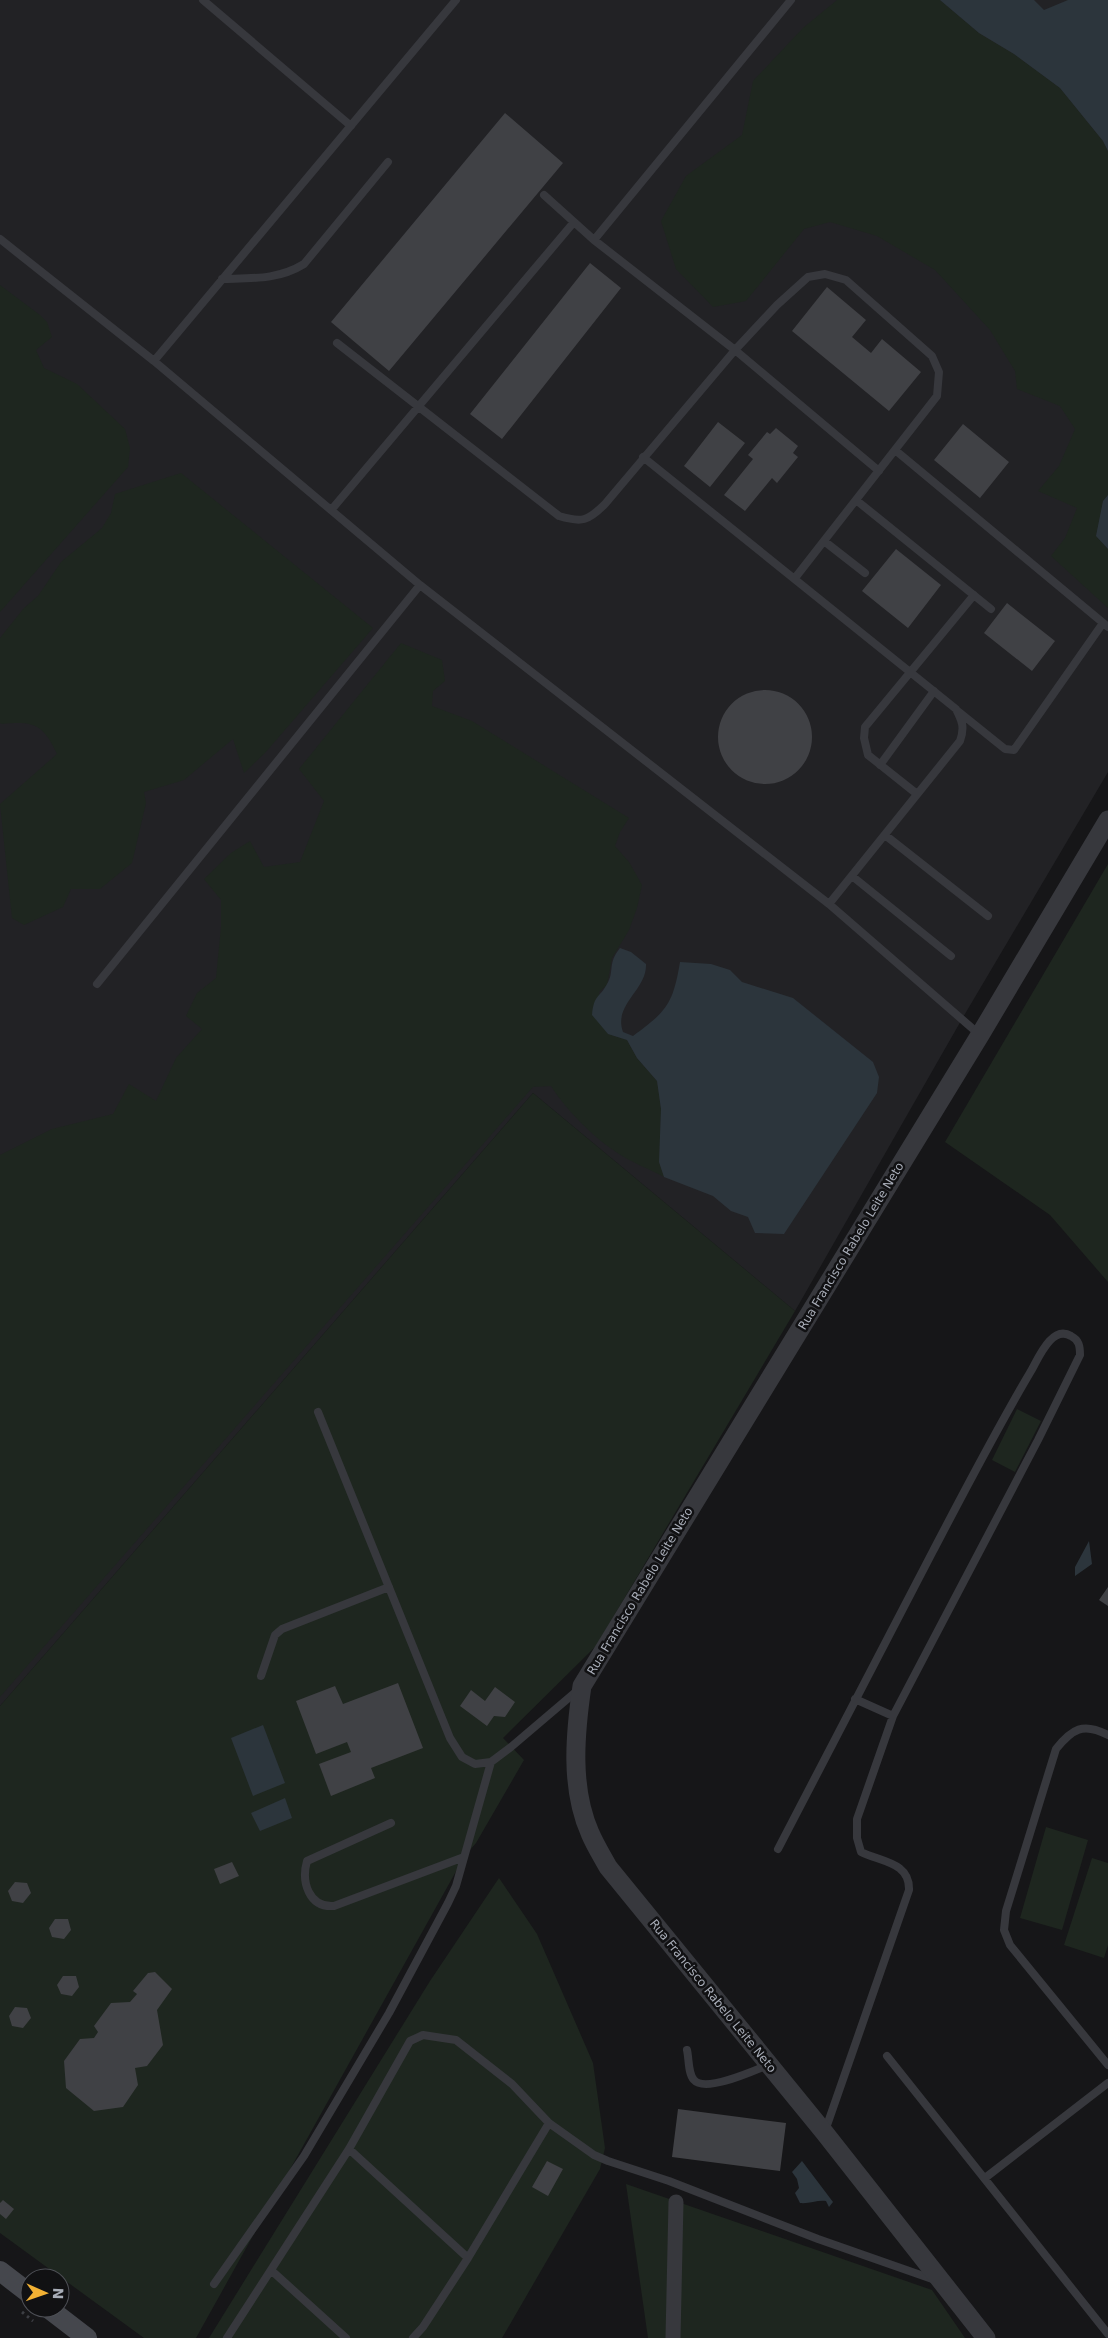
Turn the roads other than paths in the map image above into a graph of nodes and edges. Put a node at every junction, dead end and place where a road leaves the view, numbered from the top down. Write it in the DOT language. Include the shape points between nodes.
graph roads {
  1 [pos="203,0"];
  2 [pos="456,0"];
  3 [pos="791,0"];
  4 [pos="351,126"];
  5 [pos="388,162"];
  6 [pos="544,195"];
  7 [pos="574,222"];
  8 [pos="0,239"];
  9 [pos="594,240"];
  10 [pos="222,279"];
  11 [pos="337,343"];
  12 [pos="735,350"];
  13 [pos="154,361"];
  14 [pos="419,407"];
  15 [pos="895,450"];
  16 [pos="643,457"];
  17 [pos="879,472"];
  18 [pos="856,500"];
  19 [pos="332,509"];
  20 [pos="824,541"];
  21 [pos="865,574"];
  22 [pos="795,578"];
  23 [pos="420,585"];
  24 [pos="974,595"];
  25 [pos="991,609"];
  26 [pos="1105,625"];
  27 [pos="910,672"];
  28 [pos="934,691"];
  29 [pos="956,709"];
  30 [pos="880,765"];
  31 [pos="918,794"];
  32 [pos="1108,820"];
  33 [pos="885,834"];
  34 [pos="852,876"];
  35 [pos="829,904"];
  36 [pos="988,916"];
  37 [pos="951,956"];
  38 [pos="96,984"];
  39 [pos="980,1035"];
  40 [pos="318,1412"];
  41 [pos="389,1587"];
  42 [pos="261,1676"];
  43 [pos="582,1686"];
  44 [pos="855,1699"];
  45 [pos="894,1716"];
  46 [pos="1108,1735"];
  47 [pos="491,1762"];
  48 [pos="392,1823"];
  49 [pos="778,1849"];
  50 [pos="464,1857"];
  51 [pos="687,2050"];
  52 [pos="887,2056"];
  53 [pos="1107,2061"];
  54 [pos="769,2065"];
  55 [pos="1108,2083"];
  56 [pos="549,2123"];
  57 [pos="824,2132"];
  58 [pos="350,2149"];
  59 [pos="985,2178"];
  60 [pos="676,2202"];
  61 [pos="468,2258"];
  62 [pos="272,2271"];
  63 [pos="0,2272"];
  64 [pos="942,2282"];
  65 [pos="214,2284"];
  66 [pos="20,2297"];
  67 [pos="47,2318"];
  68 [pos="1108,2334"];
  69 [pos="87,2338"];
  70 [pos="227,2338"];
  71 [pos="346,2338"];
  72 [pos="413,2338"];
  73 [pos="673,2338"];
  74 [pos="986,2338"];
  1 -- 4 [label="lane"];
  2 -- 4 [label="lane"];
  3 -- 9 [label="lane"];
  4 -- 10 [label="lane"];
  5 -- 10 [label="lane" via="304,264 271,278"];
  6 -- 7 [label="lane"];
  7 -- 9 [label="lane"];
  7 -- 14 [label="lane"];
  8 -- 13 [label="lane"];
  9 -- 12 [label="lane"];
  10 -- 13 [label="lane"];
  11 -- 14 [label="lane"];
  12 -- 15 [label="lane" via="808,277 825,274 846,280 932,356 939,372 938,396"];
  12 -- 16 [label="lane"];
  12 -- 17 [label="lane"];
  13 -- 19 [label="lane"];
  14 -- 16 [label="lane" via="559,516 576,521 591,517"];
  14 -- 19 [label="lane"];
  15 -- 17 [label="lane"];
  15 -- 26 [label="lane"];
  16 -- 22 [label="lane"];
  17 -- 18 [label="lane"];
  18 -- 20 [label="lane"];
  18 -- 24 [label="lane"];
  19 -- 23 [label="lane"];
  20 -- 21 [label="lane"];
  20 -- 22 [label="lane"];
  22 -- 27 [label="lane"];
  23 -- 35 [label="lane"];
  23 -- 38 [label="lane"];
  24 -- 25 [label="lane"];
  24 -- 27 [label="lane"];
  26 -- 29 [label="lane" via="1014,750 1005,749"];
  27 -- 28 [label="lane"];
  27 -- 30 [label="lane" via="865,727 868,755"];
  28 -- 29 [label="lane"];
  28 -- 30 [label="lane"];
  29 -- 31 [label="lane" via="964,729 960,741"];
  30 -- 31 [label="lane"];
  31 -- 33 [label="lane"];
  32 -- 39 [label="street, Rua Francisco Rabelo Leite Neto"];
  33 -- 34 [label="lane"];
  33 -- 36 [label="lane"];
  34 -- 35 [label="lane"];
  34 -- 37 [label="lane"];
  35 -- 39 [label="lane"];
  39 -- 43 [label="street, Rua Francisco Rabelo Leite Neto"];
  40 -- 41 [label="lane"];
  41 -- 42 [label="lane" via="282,1629 275,1635"];
  41 -- 47 [label="lane" via="450,1738 462,1757 475,1764"];
  43 -- 47 [label="lane"];
  43 -- 54 [label="street, Rua Francisco Rabelo Leite Neto" via="576,1726 576,1782 589,1832 608,1867"];
  44 -- 45 [label="lane"];
  44 -- 45 [label="lane" via="1008,1408 1048,1343 1058,1334 1068,1334 1080,1345 1078,1361"];
  44 -- 49 [label="lane"];
  45 -- 57 [label="lane" via="857,1819 857,1838 861,1852 906,1873 909,1890"];
  46 -- 53 [label="lane" via="1098,1729 1083,1728 1068,1734 1056,1749 1011,1888 1004,1930 1010,1945"];
  47 -- 50 [label="lane"];
  48 -- 50 [label="lane" via="307,1861 304,1880 308,1892 318,1903 334,1906"];
  50 -- 65 [label="lane" via="448,1903 385,2020 304,2156"];
  51 -- 54 [label="lane" via="692,2078 706,2086"];
  52 -- 59 [label="lane"];
  54 -- 57 [label="street, Rua Francisco Rabelo Leite Neto"];
  55 -- 59 [label="lane"];
  56 -- 58 [label="lane" via="512,2084 456,2040 423,2034 410,2041"];
  56 -- 61 [label="lane"];
  56 -- 64 [label="lane" via="594,2155 608,2161"];
  57 -- 64 [label="street, Rua Francisco Rabelo Leite Neto"];
  58 -- 61 [label="lane"];
  58 -- 62 [label="lane"];
  59 -- 68 [label="lane"];
  60 -- 73 [label="street"];
  61 -- 72 [label="lane"];
  62 -- 70 [label="lane"];
  62 -- 71 [label="lane"];
  63 -- 66 [label="main road"];
  64 -- 74 [label="street, Rua Francisco Rabelo Leite Neto"];
  67 -- 69 [label="main road"];
}
